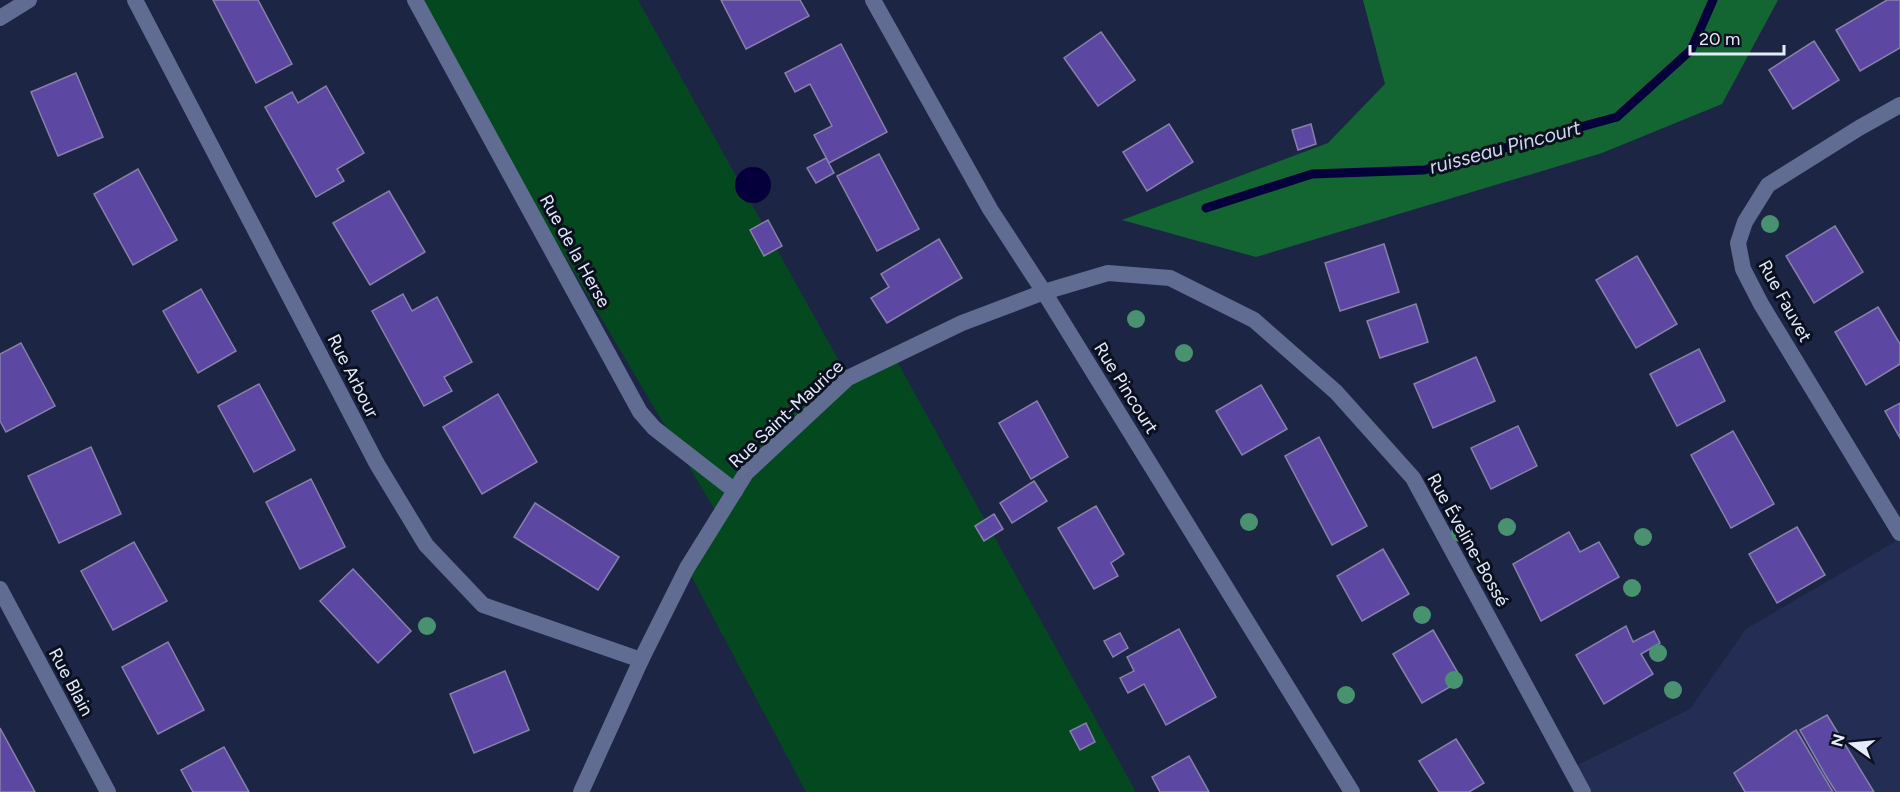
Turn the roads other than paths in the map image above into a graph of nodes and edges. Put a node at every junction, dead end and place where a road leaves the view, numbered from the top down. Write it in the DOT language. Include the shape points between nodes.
graph roads {
  1 [pos="29,0"];
  2 [pos="135,0"];
  3 [pos="415,0"];
  4 [pos="873,0"];
  5 [pos="0,18"];
  6 [pos="1900,105"];
  7 [pos="1044,292"];
  8 [pos="735,491"];
  9 [pos="1900,533"];
  10 [pos="0,589"];
  11 [pos="641,660"];
  12 [pos="108,792"];
  13 [pos="581,792"];
  14 [pos="1352,792"];
  15 [pos="1582,792"];
  1 -- 5 [label="street"];
  2 -- 11 [label="street, Rue Arbour" via="377,464 426,545 483,605"];
  3 -- 8 [label="street, Rue de la Herse" via="640,412 654,428"];
  4 -- 7 [label="street, Rue Pincourt" via="990,209"];
  6 -- 9 [label="street, Rue Fauvet" via="1768,185 1737,243 1743,269 1761,304"];
  7 -- 8 [label="street, Rue Saint-Maurice" via="962,323 848,378 746,473"];
  7 -- 14 [label="street, Rue Pincourt"];
  7 -- 15 [label="street, Rue Éveline-Bossé" via="1108,273 1170,278 1254,320 1336,392 1413,478"];
  8 -- 11 [label="street, Rue Saint-Maurice" via="687,568"];
  10 -- 12 [label="street, Rue Blain"];
  11 -- 13 [label="street, Rue Saint-Maurice"];
}
